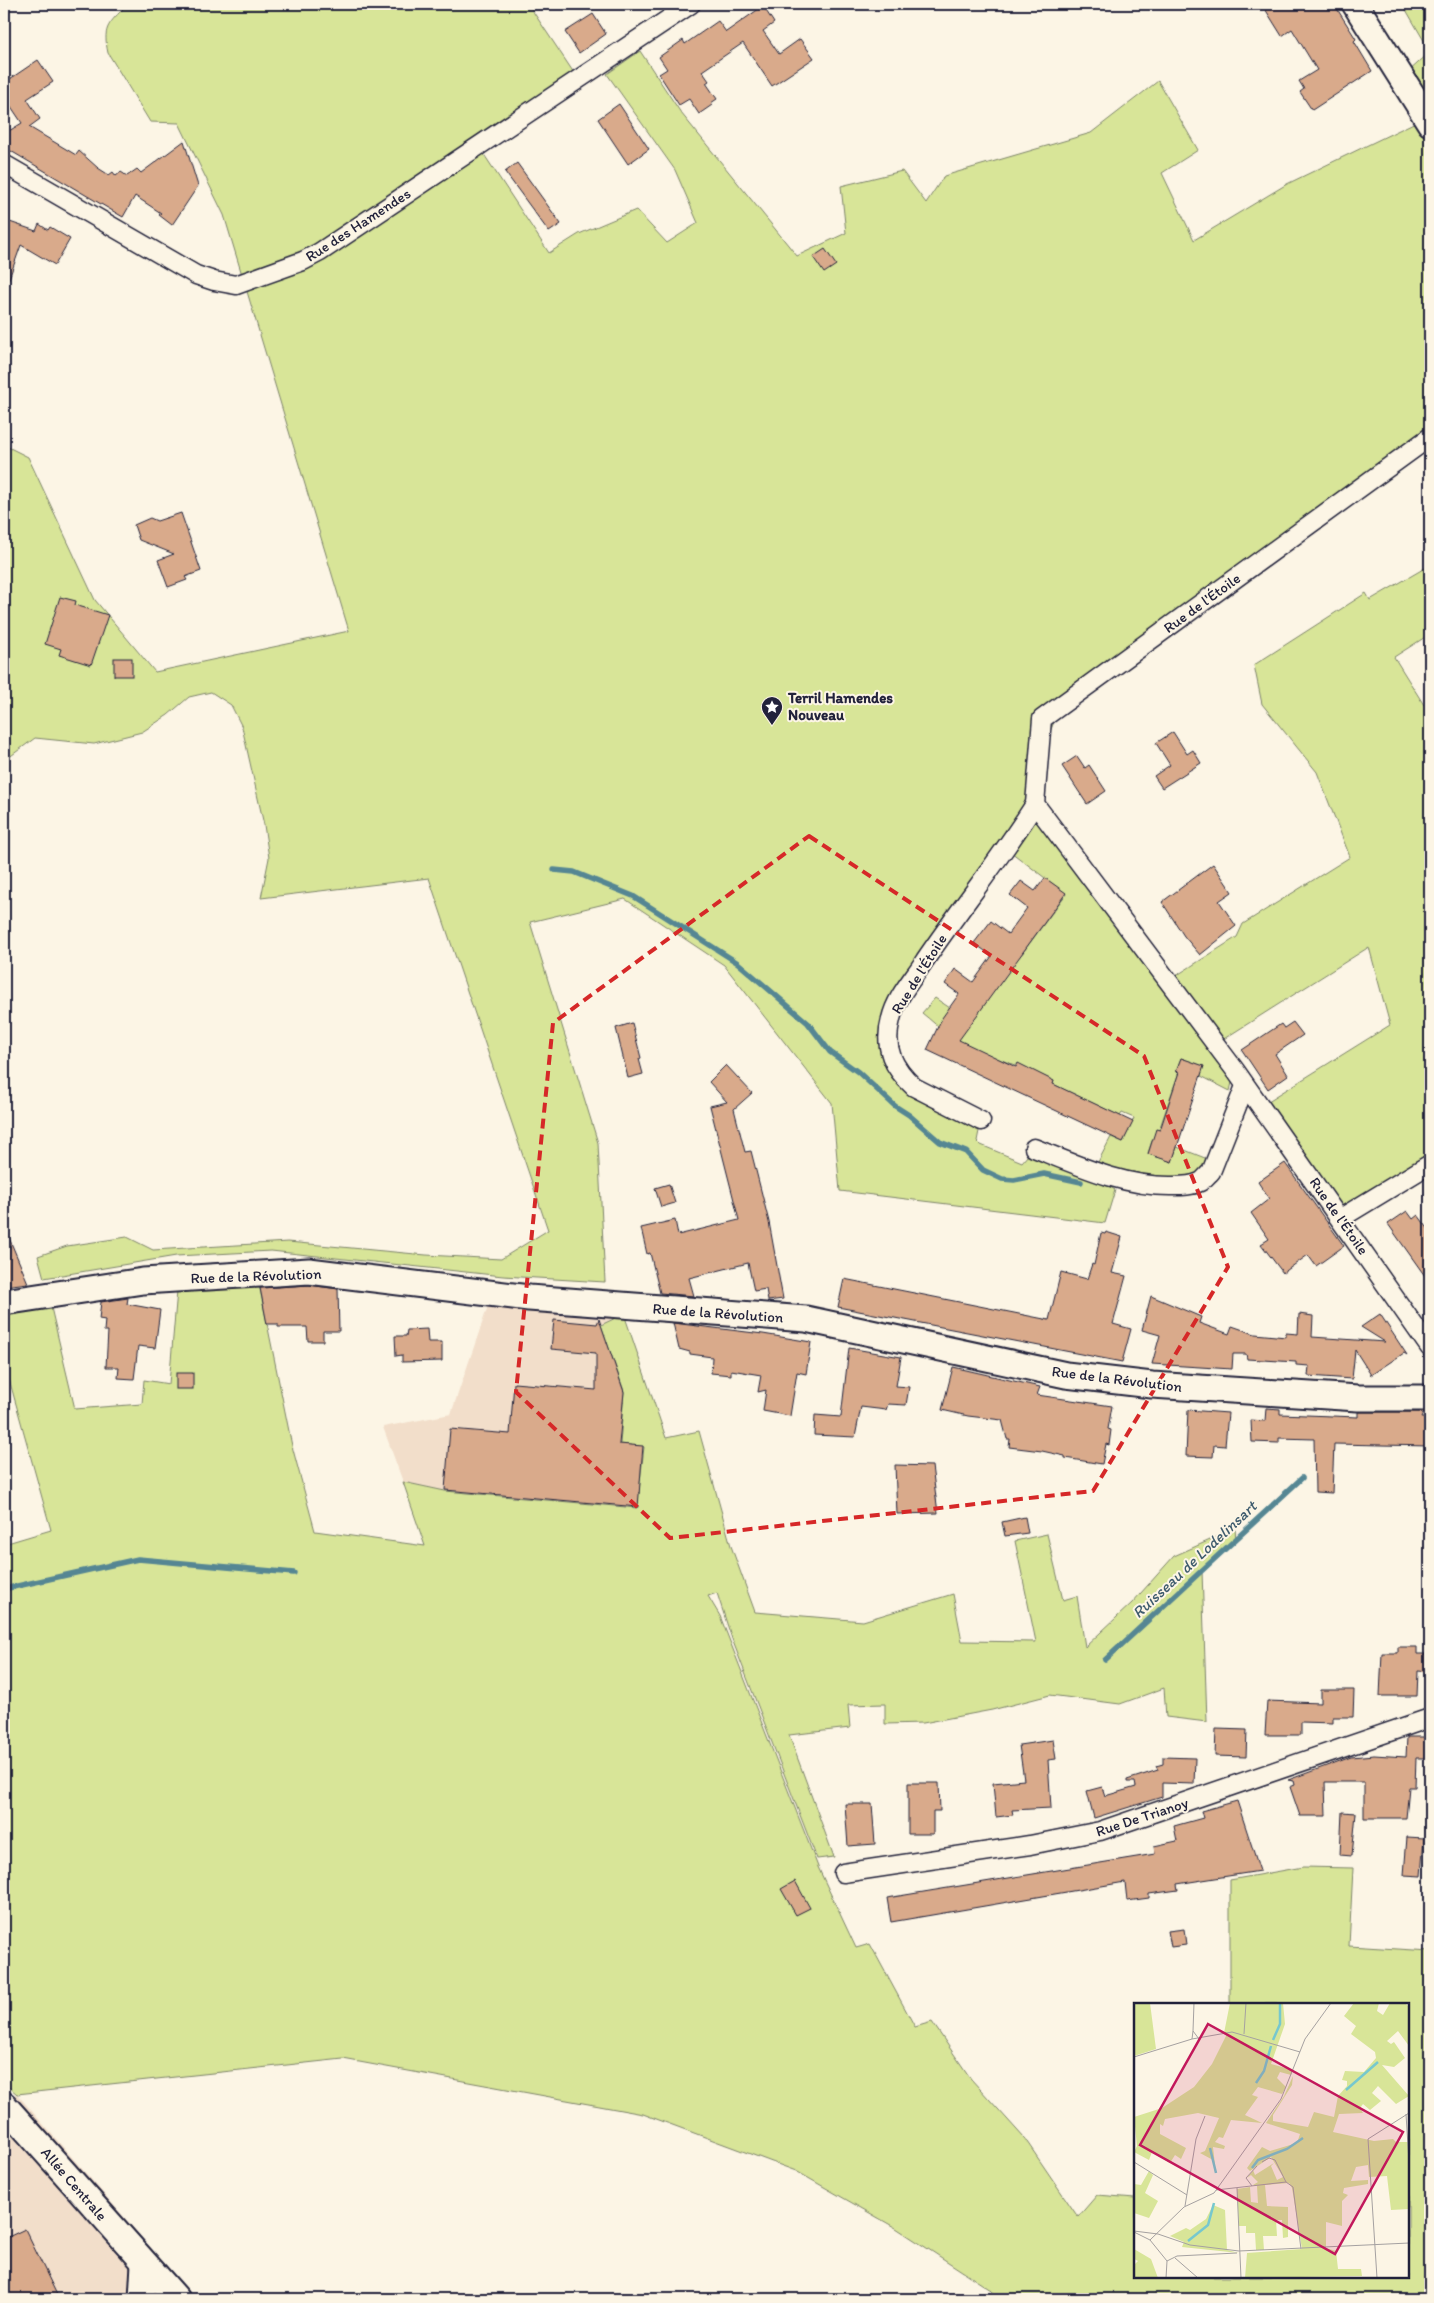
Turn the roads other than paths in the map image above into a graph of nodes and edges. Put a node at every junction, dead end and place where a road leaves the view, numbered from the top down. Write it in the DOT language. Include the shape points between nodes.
graph roads {
  1 [pos="691,4"];
  2 [pos="1355,4"];
  3 [pos="1430,123"];
  4 [pos="4,164"];
  5 [pos="1430,437"];
  6 [pos="1035,804"];
  7 [pos="1245,1086"];
  8 [pos="981,1121"];
  9 [pos="1034,1148"];
  10 [pos="1430,1164"];
  11 [pos="1341,1218"];
  12 [pos="4,1302"];
  13 [pos="1430,1348"];
  14 [pos="1430,1398"];
  15 [pos="1430,1718"];
  16 [pos="843,1873"];
  17 [pos="4,2105"];
  18 [pos="144,2264"];
  19 [pos="142,2299"];
  20 [pos="177,2299"];
  1 -- 4 [label="street, Rue des Hamendes" via="326,248 303,261 236,285 196,275"];
  2 -- 3 [label="street"];
  5 -- 6 [label="street, Rue de l'Étoile" via="1042,719"];
  6 -- 7 [label="street, Rue de l'Étoile"];
  6 -- 8 [label="street, Rue de l'Étoile" via="1007,849 946,929 903,993 890,1020 889,1054 908,1082"];
  7 -- 9 [label="street" via="1210,1172 1200,1182 1187,1186 1128,1182"];
  7 -- 11 [label="street, Rue de l'Étoile"];
  10 -- 11 [label="street"];
  11 -- 13 [label="street, Rue de l'Étoile"];
  12 -- 14 [label="street, Rue de la Révolution" via="143,1281 309,1270 529,1298 806,1319 1066,1375 1152,1385 1358,1398"];
  15 -- 16 [label="street, Rue De Trianoy" via="1100,1831 1030,1846"];
  17 -- 18 [label="street, Allée Centrale"];
  18 -- 19 [label="street"];
  18 -- 20 [label="street, Allée Centrale"];
}
